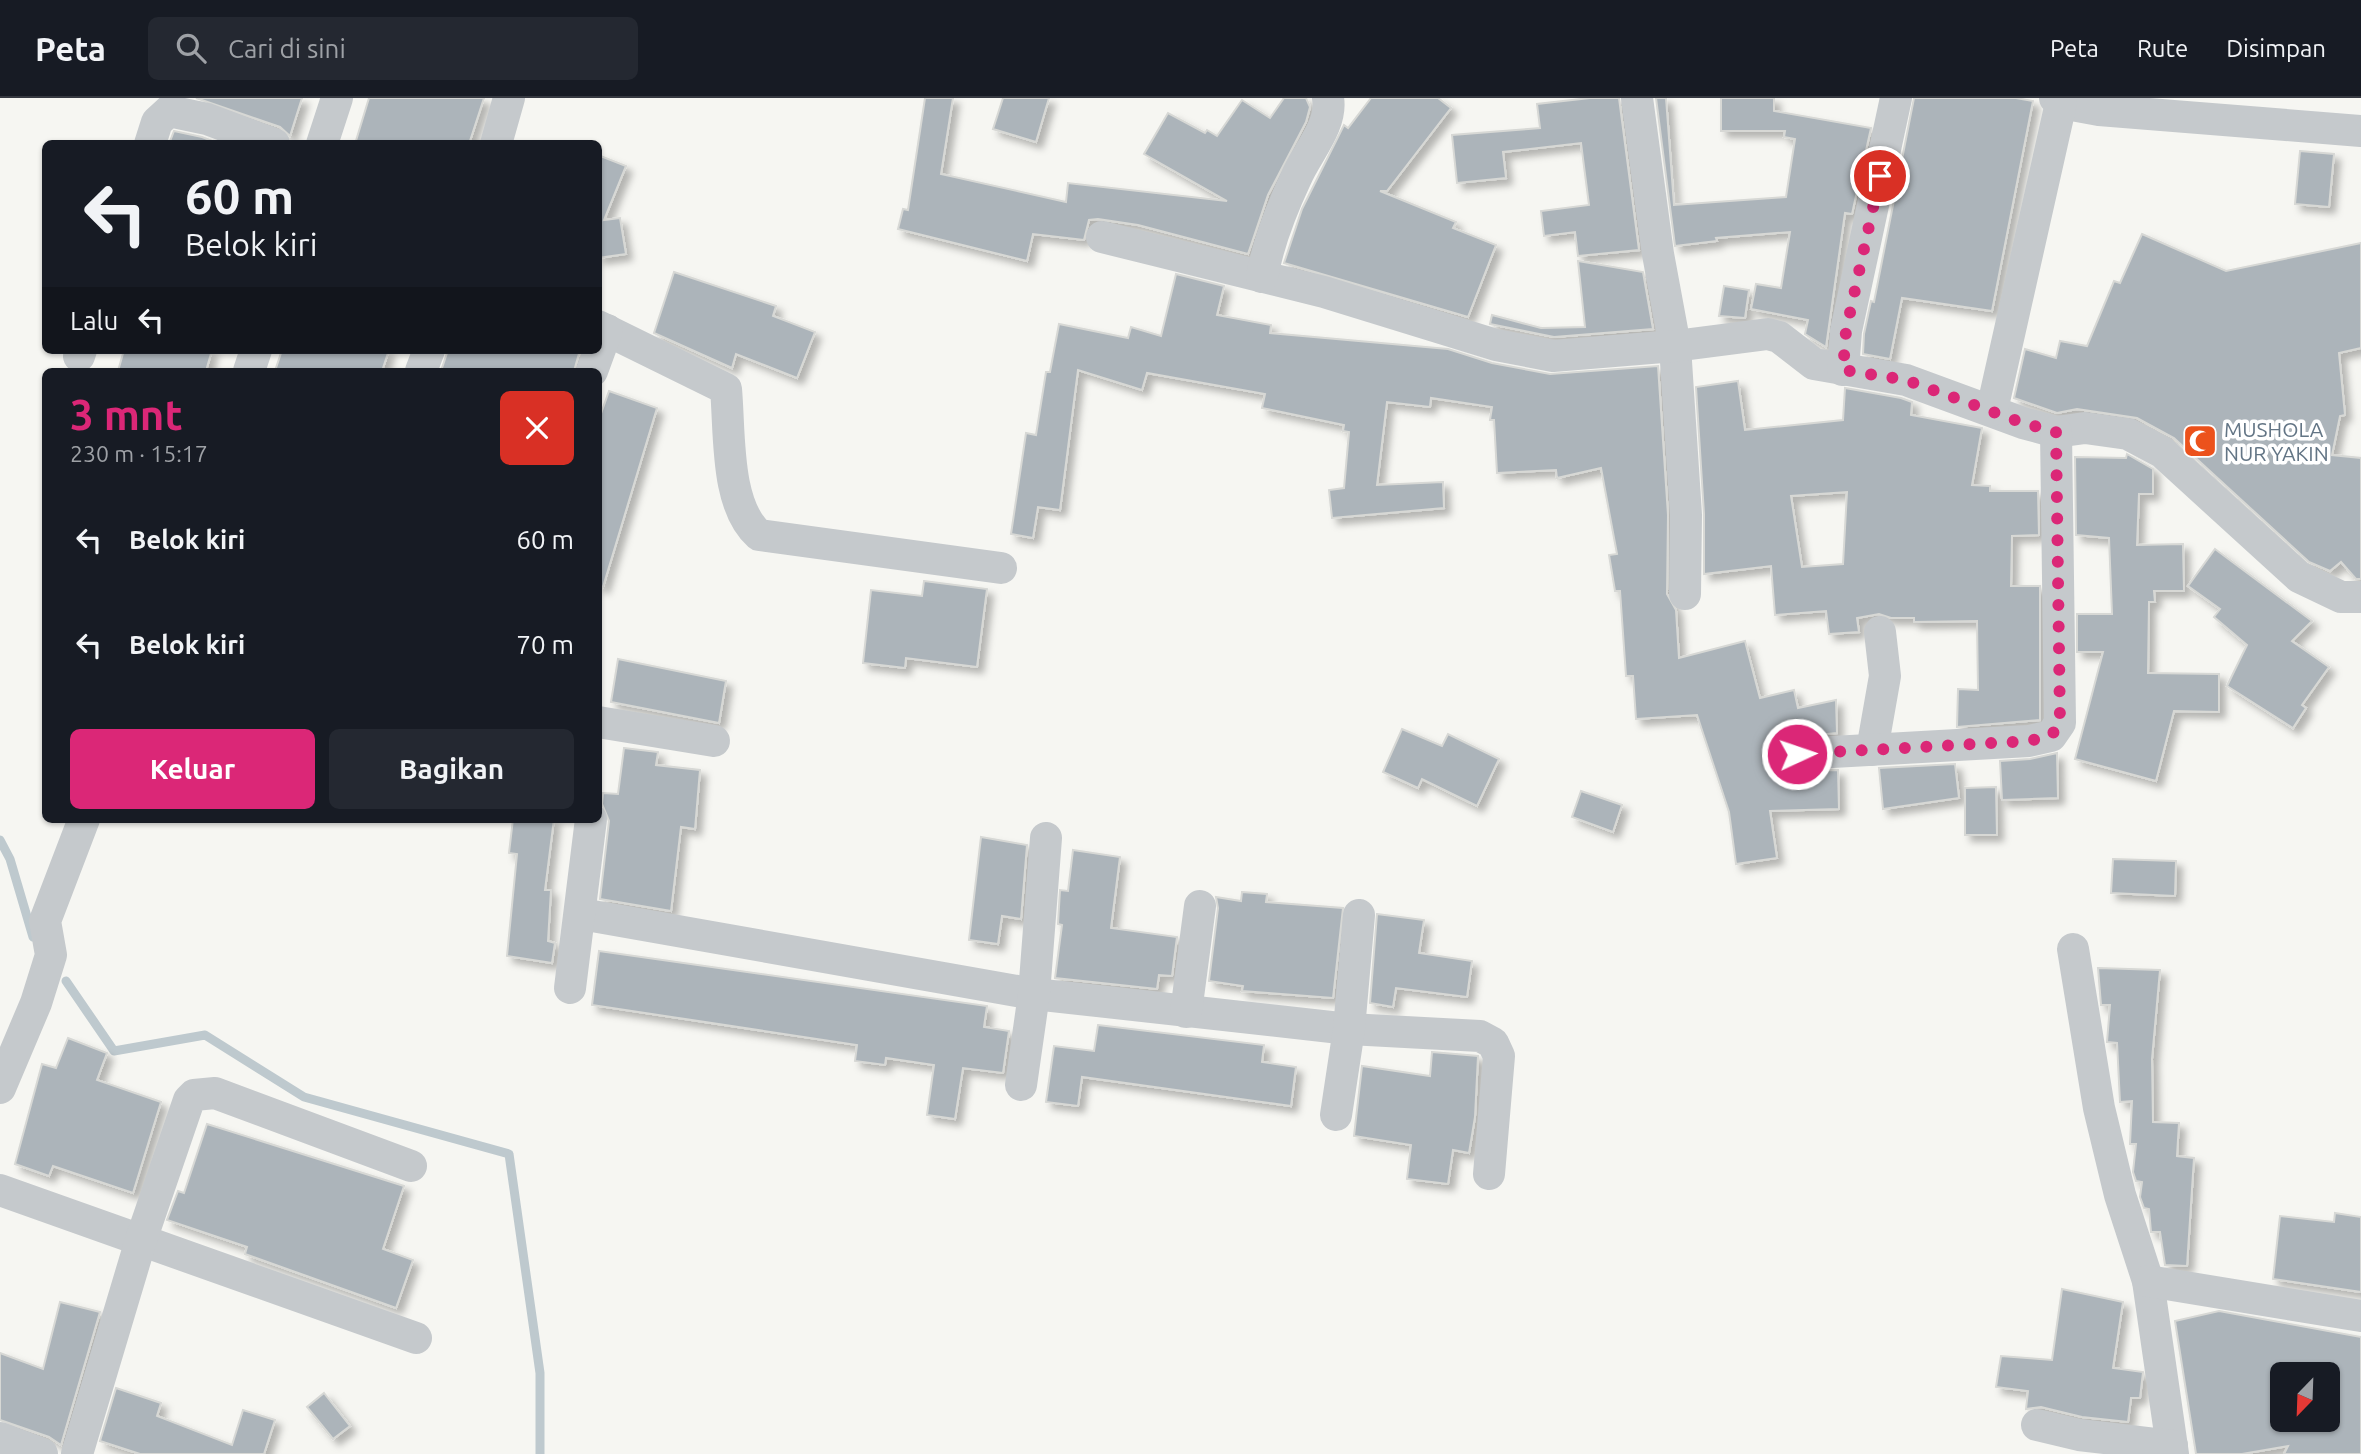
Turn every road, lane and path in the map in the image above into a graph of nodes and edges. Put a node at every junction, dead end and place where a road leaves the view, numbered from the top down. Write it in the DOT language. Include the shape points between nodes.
graph roads {
  1 [pos="337,98"];
  2 [pos="509,98"];
  3 [pos="1328,98"];
  4 [pos="1637,98"];
  5 [pos="1896,98"];
  6 [pos="2058,100"];
  7 [pos="2361,131"];
  8 [pos="152,140"];
  9 [pos="262,140"];
  10 [pos="323,140"];
  11 [pos="497,140"];
  12 [pos="1102,237"];
  13 [pos="1262,277"];
  14 [pos="603,328"];
  15 [pos="1675,346"];
  16 [pos="1843,370"];
  17 [pos="1992,410"];
  18 [pos="2056,432"];
  19 [pos="1001,568"];
  20 [pos="1685,594"];
  21 [pos="2361,597"];
  22 [pos="1880,632"];
  23 [pos="602,732"];
  24 [pos="714,741"];
  25 [pos="1872,750"];
  26 [pos="1797,754"];
  27 [pos="82,823"];
  28 [pos="591,823"];
  29 [pos="1046,838"];
  30 [pos="1200,906"];
  31 [pos="581,914"];
  32 [pos="1359,915"];
  33 [pos="2073,949"];
  34 [pos="570,988"];
  35 [pos="1034,994"];
  36 [pos="1186,1012"];
  37 [pos="1349,1029"];
  38 [pos="1021,1084"];
  39 [pos="0,1088"];
  40 [pos="1336,1115"];
  41 [pos="411,1166"];
  42 [pos="1489,1174"];
  43 [pos="0,1190"];
  44 [pos="141,1241"];
  45 [pos="2148,1281"];
  46 [pos="2361,1316"];
  47 [pos="416,1338"];
  48 [pos="2037,1424"];
  49 [pos="0,1438"];
  50 [pos="2172,1450"];
  51 [pos="42,1454"];
  52 [pos="77,1454"];
  1 -- 10 [label="street"];
  2 -- 11 [label="street"];
  3 -- 13 [label="street" via="1329,111 1290,191 1266,252"];
  4 -- 15 [label="street"];
  5 -- 16 [label="street" via="1846,331"];
  6 -- 7 [label="street" via="2099,110"];
  6 -- 17 [label="street"];
  8 -- 9 [label="street" via="163,115 178,111"];
  12 -- 13 [label="street"];
  13 -- 15 [label="street" via="1496,345 1553,356"];
  14 -- 19 [label="street" via="726,389 737,502 746,523 759,535"];
  15 -- 16 [label="street" via="1768,334 1814,364"];
  15 -- 20 [label="street" via="1686,515"];
  16 -- 17 [label="street" via="1906,380"];
  17 -- 18 [label="street"];
  18 -- 21 [label="street" via="2085,428 2128,434 2162,452 2299,577 2341,597"];
  18 -- 25 [label="street" via="2060,723 2051,736 2029,741"];
  22 -- 25 [label="street" via="1885,676"];
  23 -- 24 [label="street"];
  25 -- 26 [label="street"];
  27 -- 39 [label="street" via="45,920 51,955 40,991"];
  28 -- 31 [label="street"];
  29 -- 35 [label="street"];
  30 -- 36 [label="street"];
  31 -- 34 [label="street"];
  31 -- 35 [label="street"];
  32 -- 37 [label="street"];
  33 -- 45 [label="street" via="2099,1108 2120,1195"];
  35 -- 36 [label="street"];
  35 -- 38 [label="street"];
  36 -- 37 [label="street"];
  37 -- 40 [label="street"];
  37 -- 42 [label="street" via="1463,1032 1493,1043 1499,1056"];
  41 -- 44 [label="street" via="215,1093 201,1092 189,1100"];
  43 -- 44 [label="street"];
  44 -- 47 [label="street"];
  44 -- 52 [label="street"];
  45 -- 46 [label="street"];
  45 -- 50 [label="street"];
  48 -- 50 [label="street"];
  49 -- 51 [label="street"];
}
